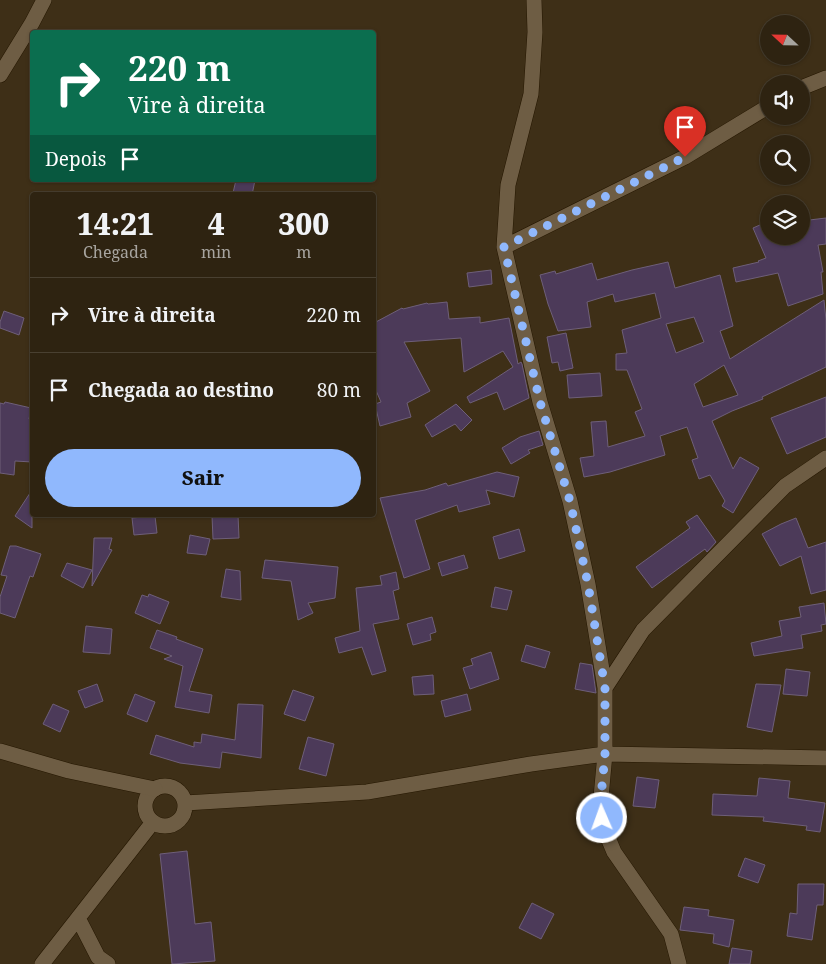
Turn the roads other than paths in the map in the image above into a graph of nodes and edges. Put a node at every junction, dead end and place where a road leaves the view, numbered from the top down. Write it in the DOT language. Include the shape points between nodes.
graph roads {
  1 [pos="44,0"];
  2 [pos="534,0"];
  3 [pos="0,75"];
  4 [pos="826,78"];
  5 [pos="810,84"];
  6 [pos="760,111"];
  7 [pos="504,247"];
  8 [pos="826,458"];
  9 [pos="605,688"];
  10 [pos="0,751"];
  11 [pos="605,754"];
  12 [pos="826,758"];
  13 [pos="155,789"];
  14 [pos="185,803"];
  15 [pos="153,822"];
  16 [pos="78,918"];
  17 [pos="42,964"];
  18 [pos="108,964"];
  19 [pos="679,964"];
  1 -- 3 [label="street"];
  2 -- 7 [label="street" via="531,94 508,185"];
  4 -- 5 [label="street"];
  6 -- 7 [label="street" via="685,157"];
  7 -- 9 [label="street" via="540,402 572,510"];
  8 -- 9 [label="street" via="785,486 643,630"];
  9 -- 11 [label="street"];
  10 -- 13 [label="street" via="69,771"];
  11 -- 12 [label="street"];
  11 -- 14 [label="street" via="367,792"];
  11 -- 19 [label="street" via="600,808 604,828 614,852 671,934"];
  13 -- 14 [label="street" via="170,786 177,790"];
  13 -- 15 [label="street" via="149,794 145,809"];
  14 -- 15 [label="street" via="181,818 175,824 160,826"];
  15 -- 16 [label="street"];
  16 -- 17 [label="street"];
  16 -- 18 [label="street" via="98,957"];
}
